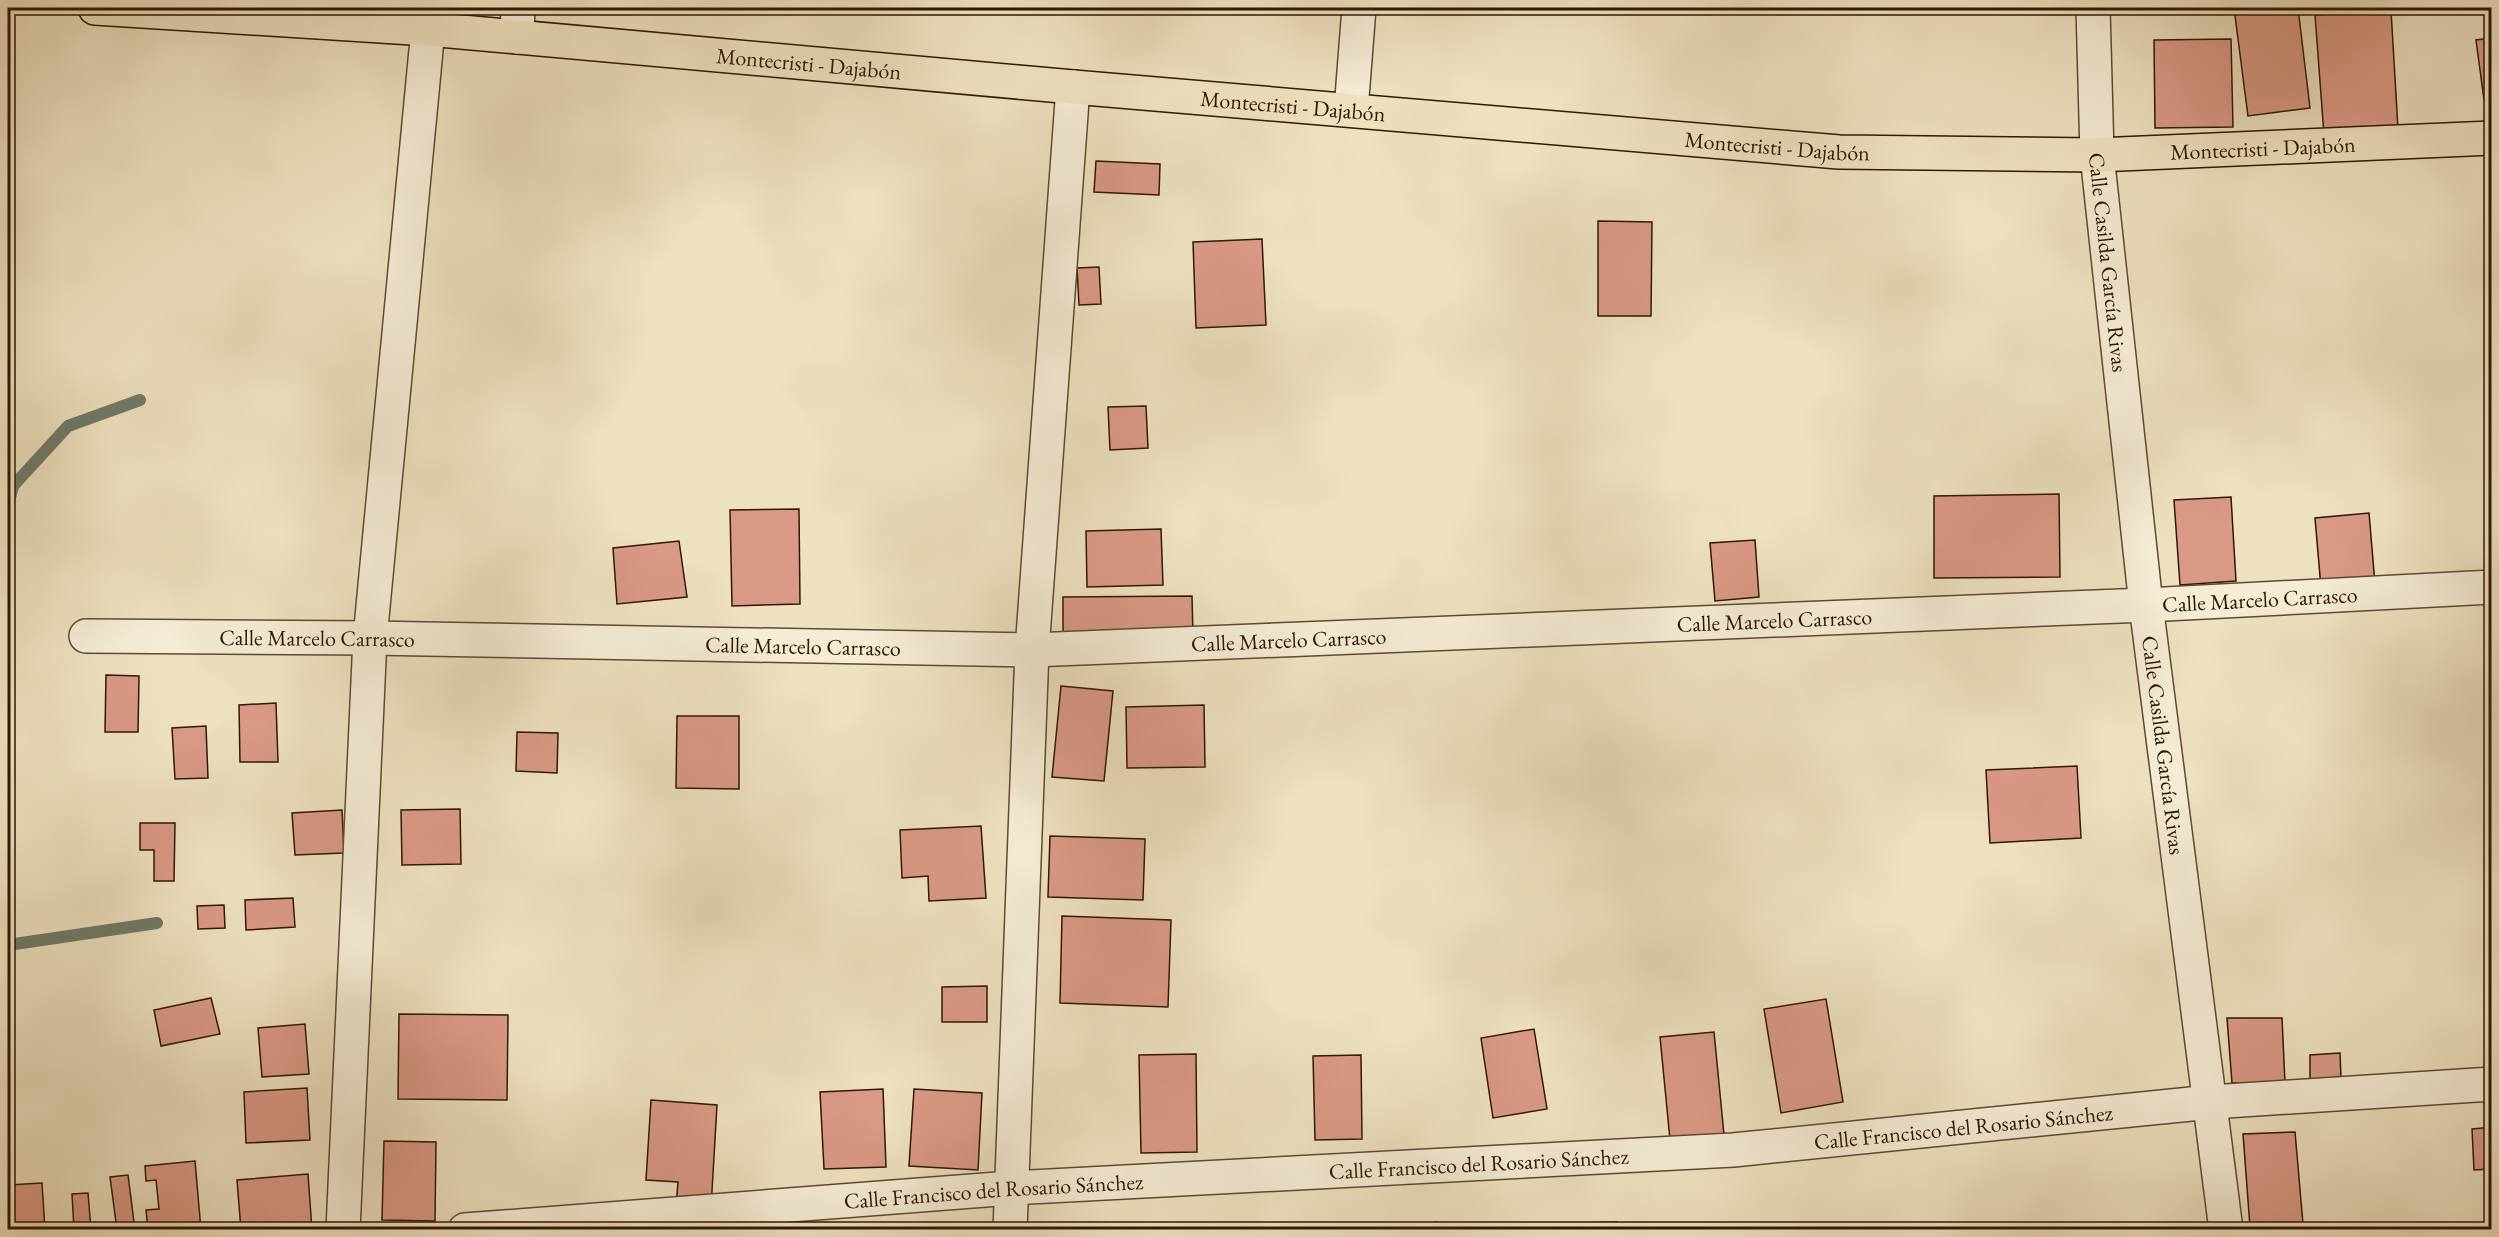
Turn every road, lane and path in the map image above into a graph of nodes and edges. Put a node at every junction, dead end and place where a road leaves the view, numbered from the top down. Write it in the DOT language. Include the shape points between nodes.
graph roads {
  1 [pos="95,8"];
  2 [pos="1359,8"];
  3 [pos="2093,8"];
  4 [pos="326,15"];
  5 [pos="517,22"];
  6 [pos="428,29"];
  7 [pos="1073,87"];
  8 [pos="1351,110"];
  9 [pos="2492,138"];
  10 [pos="2097,155"];
  11 [pos="2492,587"];
  12 [pos="2146,605"];
  13 [pos="86,636"];
  14 [pos="370,639"];
  15 [pos="1032,650"];
  16 [pos="2492,1084"];
  17 [pos="2211,1102"];
  18 [pos="1011,1188"];
  19 [pos="343,1230"];
  20 [pos="465,1230"];
  21 [pos="1010,1230"];
  22 [pos="2226,1230"];
  1 -- 4 [label="main road, Montecristi - Dajabón"];
  2 -- 8 [label="street"];
  3 -- 10 [label="street, Calle Casilda García Rivas"];
  4 -- 6 [label="main road, Montecristi - Dajabón"];
  5 -- 6 [label="main road, Montecristi - Dajabón"];
  5 -- 7 [label="main road, Montecristi - Dajabón"];
  6 -- 14 [label="street"];
  7 -- 8 [label="main road, Montecristi - Dajabón"];
  7 -- 15 [label="street"];
  8 -- 10 [label="main road, Montecristi - Dajabón" via="1839,152"];
  9 -- 10 [label="main road, Montecristi - Dajabón"];
  10 -- 12 [label="street, Calle Casilda García Rivas"];
  11 -- 12 [label="street, Calle Marcelo Carrasco"];
  12 -- 15 [label="street, Calle Marcelo Carrasco"];
  12 -- 17 [label="street, Calle Casilda García Rivas"];
  13 -- 14 [label="street, Calle Marcelo Carrasco"];
  14 -- 15 [label="street, Calle Marcelo Carrasco"];
  14 -- 19 [label="street"];
  15 -- 18 [label="street"];
  16 -- 17 [label="street, Calle Francisco del Rosario Sánchez"];
  17 -- 18 [label="street, Calle Francisco del Rosario Sánchez" via="1733,1150"];
  17 -- 22 [label="street, Calle Casilda García Rivas"];
  18 -- 20 [label="street, Calle Francisco del Rosario Sánchez"];
  18 -- 21 [label="street"];
}
